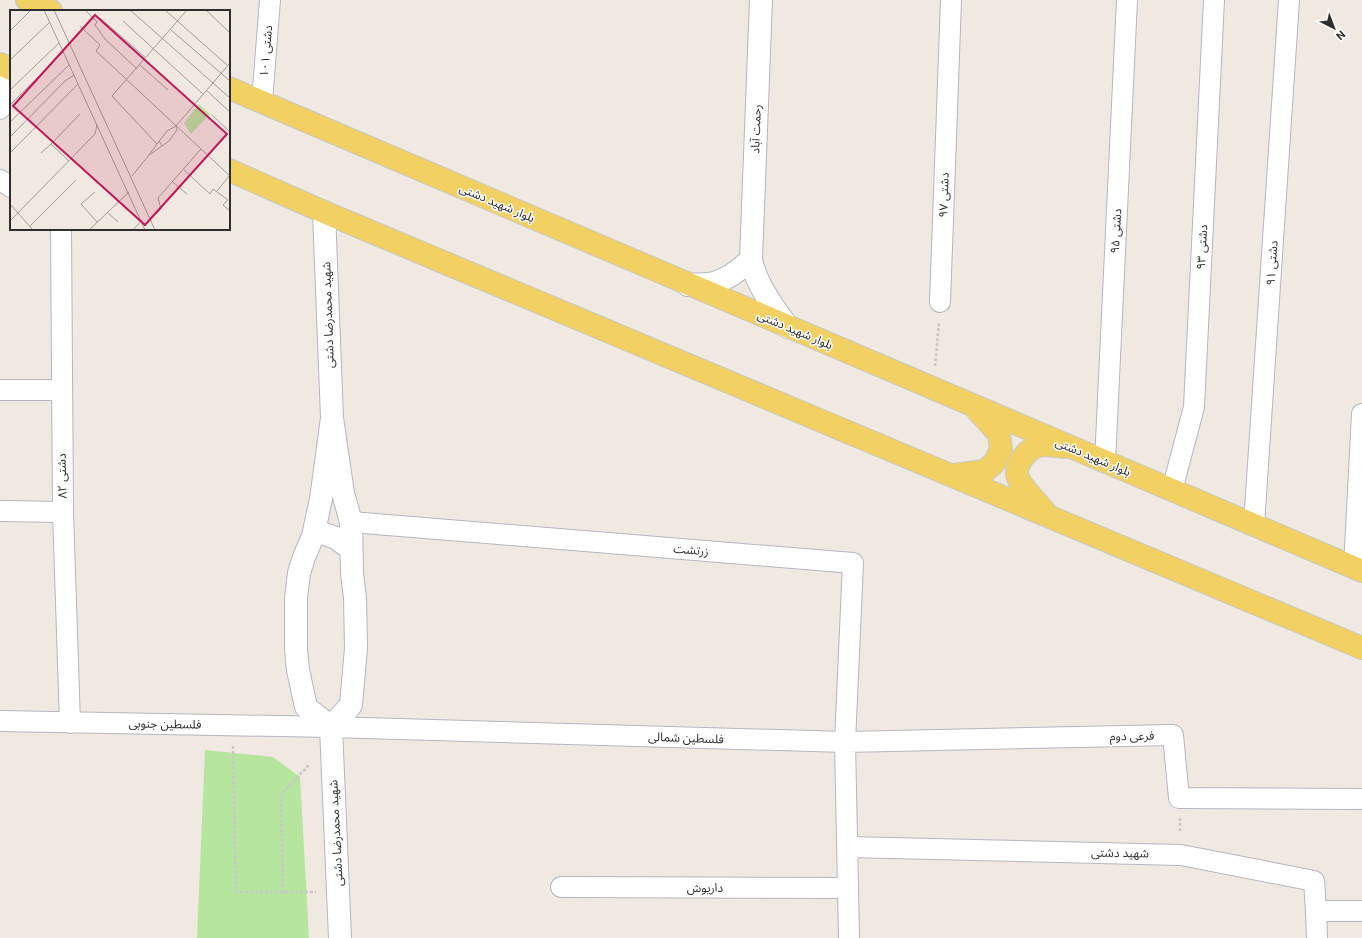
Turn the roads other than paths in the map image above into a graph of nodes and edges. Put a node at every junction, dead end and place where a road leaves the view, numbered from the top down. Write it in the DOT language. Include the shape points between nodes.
graph roads {
  1 [pos="270,0"];
  2 [pos="761,0"];
  3 [pos="951,0"];
  4 [pos="1127,0"];
  5 [pos="1214,0"];
  6 [pos="1289,0"];
  7 [pos="5,66"];
  8 [pos="230,88"];
  9 [pos="262,102"];
  10 [pos="0,109"];
  11 [pos="230,170"];
  12 [pos="0,180"];
  13 [pos="10,186"];
  14 [pos="324,212"];
  15 [pos="61,230"];
  16 [pos="751,259"];
  17 [pos="688,285"];
  18 [pos="940,302"];
  19 [pos="788,327"];
  20 [pos="0,390"];
  21 [pos="62,390"];
  22 [pos="974,406"];
  23 [pos="1362,414"];
  24 [pos="332,418"];
  25 [pos="1074,448"];
  26 [pos="1105,462"];
  27 [pos="951,476"];
  28 [pos="1172,490"];
  29 [pos="0,511"];
  30 [pos="63,512"];
  31 [pos="1050,517"];
  32 [pos="351,522"];
  33 [pos="1254,525"];
  34 [pos="313,536"];
  35 [pos="351,549"];
  36 [pos="1358,570"];
  37 [pos="1362,648"];
  38 [pos="0,721"];
  39 [pos="70,723"];
  40 [pos="331,735"];
  41 [pos="845,742"];
  42 [pos="1362,799"];
  43 [pos="848,847"];
  44 [pos="561,887"];
  45 [pos="848,888"];
  46 [pos="1316,911"];
  47 [pos="1362,911"];
  48 [pos="340,938"];
  49 [pos="849,938"];
  50 [pos="1317,938"];
  1 -- 9 [label="street, دشتی ۱۰۱"];
  2 -- 16 [label="street, رحمت آباد"];
  3 -- 18 [label="street, دشتی ۹۷"];
  4 -- 26 [label="street, دشتی ۹۵"];
  5 -- 28 [label="street, دشتی ۹۳" via="1194,407"];
  6 -- 33 [label="street, دشتی ۹۱"];
  7 -- 10 [label="street"];
  8 -- 9 [label="main road, بلوار شهید دشتی"];
  9 -- 17 [label="main road, بلوار شهید دشتی"];
  11 -- 14 [label="main road"];
  12 -- 13 [label="street"];
  14 -- 24 [label="street, شهید محمدرضا دشتی"];
  14 -- 27 [label="main road"];
  15 -- 21 [label="street, دشتی ۸۲"];
  16 -- 17 [label="street" via="743,267 714,283"];
  16 -- 19 [label="street" via="764,291"];
  17 -- 19 [label="main road, بلوار شهید دشتی"];
  19 -- 22 [label="main road, بلوار شهید دشتی"];
  20 -- 21 [label="street"];
  21 -- 30 [label="street, دشتی ۸۲"];
  22 -- 25 [label="main road, بلوار شهید دشتی"];
  22 -- 27 [label="main road" via="999,434 1001,449 995,462 985,471"];
  23 -- 36 [label="street"];
  24 -- 32 [label="street, شهید محمدرضا دشتی" via="343,493"];
  24 -- 34 [label="street, شهید محمدرضا دشتی" via="321,499"];
  25 -- 26 [label="main road, بلوار شهید دشتی"];
  25 -- 31 [label="main road" via="1038,446 1026,452 1018,465 1018,478"];
  26 -- 28 [label="main road, بلوار شهید دشتی"];
  27 -- 31 [label="main road"];
  28 -- 33 [label="main road, بلوار شهید دشتی"];
  29 -- 30 [label="street"];
  30 -- 39 [label="street, دشتی ۸۲"];
  31 -- 37 [label="main road"];
  32 -- 35 [label="street, شهید محمدرضا دشتی"];
  32 -- 41 [label="street, زرتشت" via="853,563"];
  33 -- 36 [label="main road, بلوار شهید دشتی"];
  34 -- 35 [label="street" via="322,534 336,538"];
  34 -- 40 [label="street, شهید محمدرضا دشتی" via="299,573 296,598 296,650 306,707"];
  35 -- 40 [label="street, شهید محمدرضا دشتی" via="356,648 351,705"];
  38 -- 39 [label="street, فلسطین جنوبی"];
  39 -- 40 [label="street, فلسطین جنوبی" via="232,726"];
  40 -- 41 [label="street, فلسطین شمالی"];
  40 -- 48 [label="street, شهید محمدرضا دشتی"];
  41 -- 42 [label="street, فرعی دوم" via="1173,735 1179,798"];
  41 -- 43 [label="street"];
  43 -- 45 [label="street"];
  43 -- 46 [label="street, شهید دشتی" via="1181,855 1314,882"];
  44 -- 45 [label="street, داریوش"];
  45 -- 49 [label="street"];
  46 -- 47 [label="street"];
  46 -- 50 [label="street"];
}
